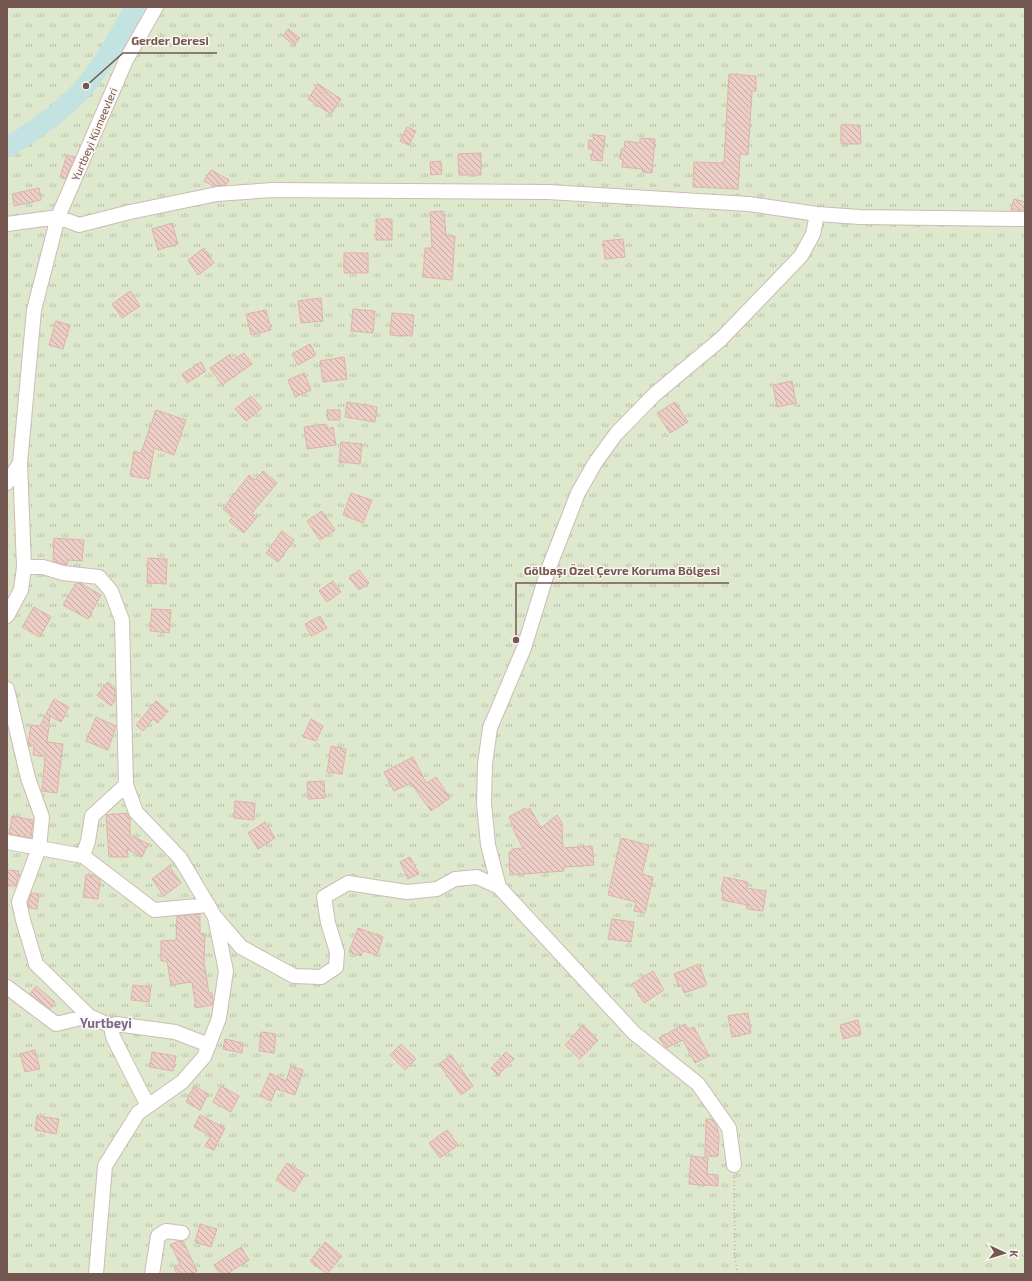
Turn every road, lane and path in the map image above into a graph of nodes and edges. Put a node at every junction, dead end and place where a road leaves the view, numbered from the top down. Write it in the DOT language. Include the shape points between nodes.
graph roads {
  1 [pos="156,7"];
  2 [pos="817,214"];
  3 [pos="58,217"];
  4 [pos="1025,219"];
  5 [pos="7,224"];
  6 [pos="20,463"];
  7 [pos="7,483"];
  8 [pos="24,567"];
  9 [pos="11,604"];
  10 [pos="7,616"];
  11 [pos="7,690"];
  12 [pos="126,785"];
  13 [pos="7,842"];
  14 [pos="39,848"];
  15 [pos="83,856"];
  16 [pos="499,887"];
  17 [pos="212,911"];
  18 [pos="7,987"];
  19 [pos="89,1016"];
  20 [pos="111,1026"];
  21 [pos="209,1045"];
  22 [pos="148,1106"];
  23 [pos="734,1165"];
  24 [pos="182,1233"];
  25 [pos="96,1274"];
  26 [pos="152,1274"];
  27 [pos="738,1274"];
  1 -- 3 [label="street, Yurtbeyi Kümeevleri" via="126,60"];
  2 -- 3 [label="street" via="749,204 562,192 272,190 217,194 79,225"];
  2 -- 4 [label="street"];
  2 -- 16 [label="street" via="813,234 800,256 721,339 655,394 616,434 578,493 548,570 524,648 490,728 485,764 484,802 488,845"];
  3 -- 5 [label="street"];
  3 -- 6 [label="street, Yurtbeyi Kümeevleri" via="34,310"];
  6 -- 7 [label="street"];
  6 -- 8 [label="street, Yurtbeyi Kümeevleri"];
  8 -- 9 [label="street, Yurtbeyi Kümeevleri" via="21,590"];
  8 -- 12 [label="street" via="99,577 111,591 122,620"];
  9 -- 10 [label="street, Yurtbeyi Kümeevleri"];
  11 -- 14 [label="street" via="28,778 42,816"];
  12 -- 15 [label="street" via="92,816"];
  12 -- 17 [label="street" via="136,812 180,858"];
  13 -- 14 [label="street"];
  14 -- 15 [label="street"];
  14 -- 19 [label="street" via="19,902 36,964"];
  15 -- 17 [label="street" via="154,910"];
  16 -- 17 [label="street" via="477,878 455,879 437,889 407,892 348,884 324,897 328,923 337,952 336,967 321,977 294,976 241,947"];
  16 -- 23 [label="street" via="634,1033 698,1084 729,1128"];
  17 -- 21 [label="street" via="226,971 218,1018"];
  18 -- 19 [label="street" via="56,1024"];
  19 -- 20 [label="street"];
  20 -- 21 [label="street" via="116,1024 175,1032"];
  20 -- 22 [label="street" via="113,1037"];
  21 -- 22 [label="street" via="204,1057 182,1082"];
  22 -- 25 [label="street" via="138,1113 105,1166"];
  23 -- 27 [label="path" via="735,1258"];
  24 -- 26 [label="street" via="166,1231 158,1236"];
}
